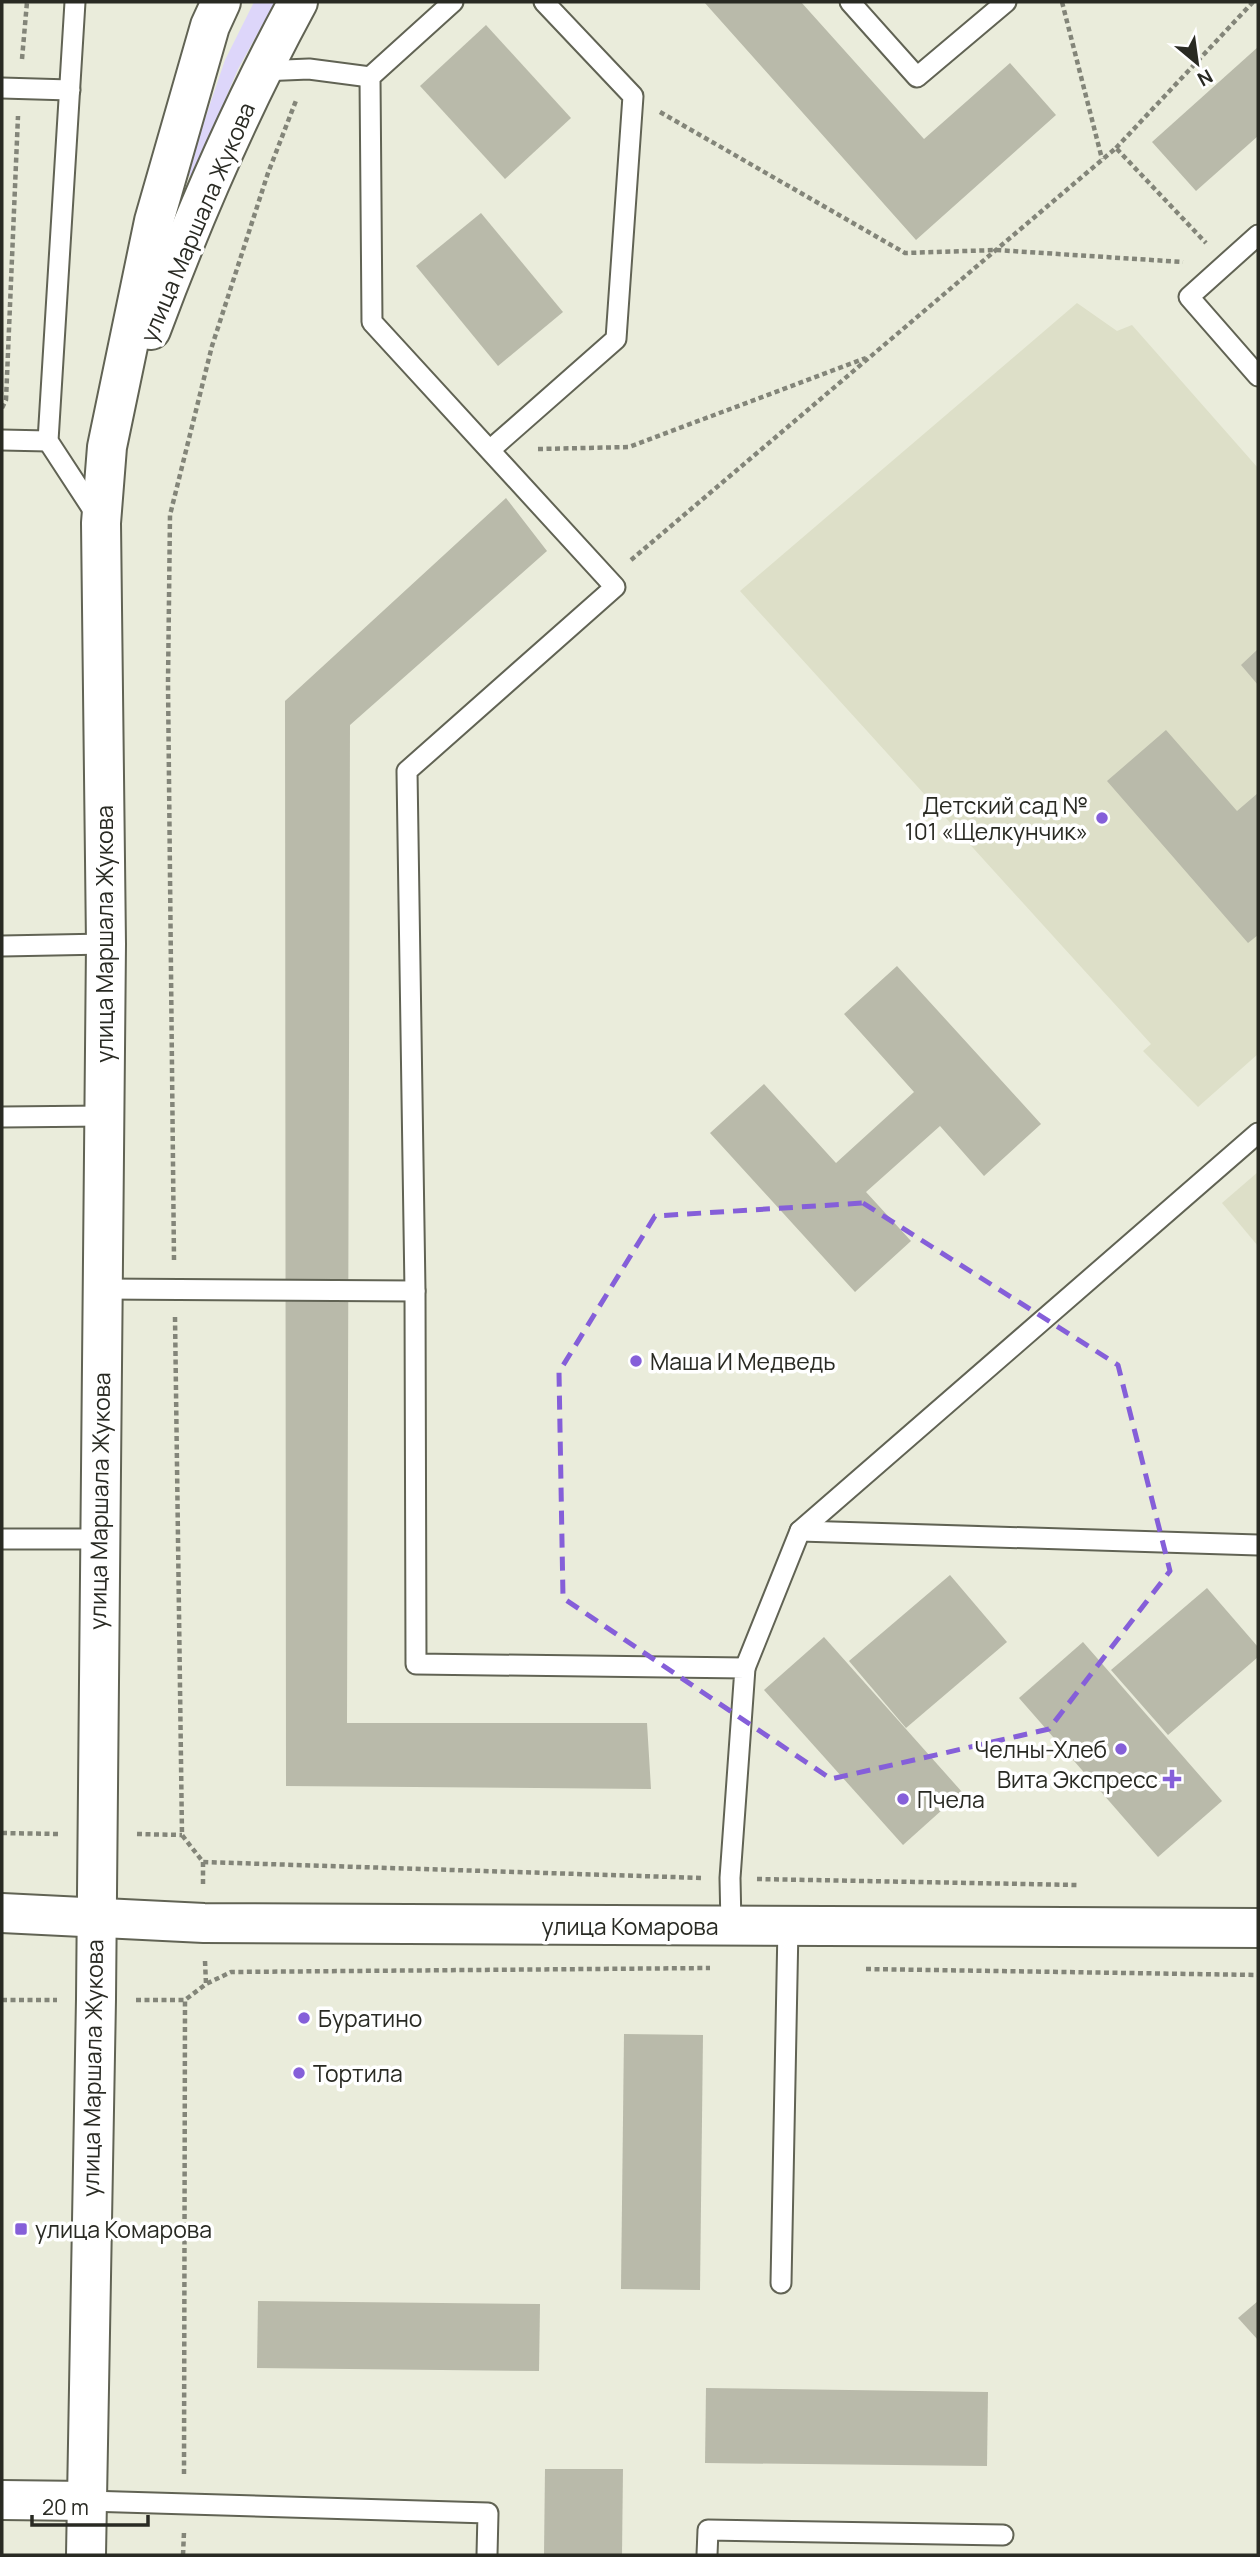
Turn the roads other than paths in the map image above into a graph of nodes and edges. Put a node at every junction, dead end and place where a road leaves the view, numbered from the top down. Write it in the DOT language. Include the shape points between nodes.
graph roads {
  1 [pos="75,2"];
  2 [pos="221,2"];
  3 [pos="298,2"];
  4 [pos="453,2"];
  5 [pos="544,2"];
  6 [pos="850,2"];
  7 [pos="1006,2"];
  8 [pos="261,71"];
  9 [pos="370,77"];
  10 [pos="10,89"];
  11 [pos="70,90"];
  12 [pos="1258,236"];
  13 [pos="1258,376"];
  14 [pos="2,440"];
  15 [pos="48,441"];
  16 [pos="107,447"];
  17 [pos="491,449"];
  18 [pos="101,523"];
  19 [pos="106,944"];
  20 [pos="2,946"];
  21 [pos="104,1116"];
  22 [pos="2,1117"];
  23 [pos="1258,1133"];
  24 [pos="102,1289"];
  25 [pos="415,1291"];
  26 [pos="800,1531"];
  27 [pos="2,1539"];
  28 [pos="99,1539"];
  29 [pos="1258,1545"];
  30 [pos="745,1668"];
  31 [pos="2,1913"];
  32 [pos="94,1919"];
  33 [pos="731,1926"];
  34 [pos="788,1927"];
  35 [pos="1258,1928"];
  36 [pos="781,2283"];
  37 [pos="2,2500"];
  38 [pos="87,2501"];
  39 [pos="1003,2535"];
  40 [pos="86,2555"];
  41 [pos="487,2555"];
  42 [pos="707,2555"];
  1 -- 11 [label="lane"];
  2 -- 16 [label="street, улица Маршала Жукова" via="154,221"];
  3 -- 8 [label="street, улица Маршала Жукова"];
  4 -- 9 [label="lane"];
  5 -- 17 [label="lane" via="634,96 616,339"];
  6 -- 7 [label="lane" via="917,78"];
  8 -- 9 [label="lane" via="309,69"];
  8 -- 16 [label="street, улица Маршала Жукова" via="179,253"];
  9 -- 17 [label="lane" via="372,322"];
  10 -- 11 [label="lane"];
  11 -- 15 [label="lane"];
  12 -- 13 [label="lane" via="1189,298"];
  14 -- 15 [label="lane"];
  15 -- 18 [label="lane"];
  16 -- 18 [label="street, улица Маршала Жукова"];
  17 -- 25 [label="lane" via="615,587 407,771"];
  18 -- 19 [label="street, улица Маршала Жукова"];
  19 -- 20 [label="lane"];
  19 -- 21 [label="street, улица Маршала Жукова"];
  21 -- 22 [label="lane"];
  21 -- 24 [label="street, улица Маршала Жукова"];
  23 -- 26 [label="lane"];
  24 -- 25 [label="lane"];
  24 -- 28 [label="street, улица Маршала Жукова"];
  25 -- 30 [label="lane" via="416,1664"];
  26 -- 29 [label="lane"];
  26 -- 30 [label="lane"];
  27 -- 28 [label="lane"];
  28 -- 32 [label="street, улица Маршала Жукова"];
  30 -- 33 [label="lane" via="730,1878"];
  31 -- 32 [label="street, улица Комарова"];
  32 -- 33 [label="street, улица Комарова"];
  32 -- 38 [label="street, улица Маршала Жукова"];
  33 -- 34 [label="street, улица Комарова"];
  34 -- 35 [label="street, улица Комарова"];
  34 -- 36 [label="lane"];
  37 -- 38 [label="street"];
  38 -- 40 [label="street, улица Маршала Жукова"];
  38 -- 41 [label="lane" via="488,2513"];
  39 -- 42 [label="lane" via="708,2530"];
}
